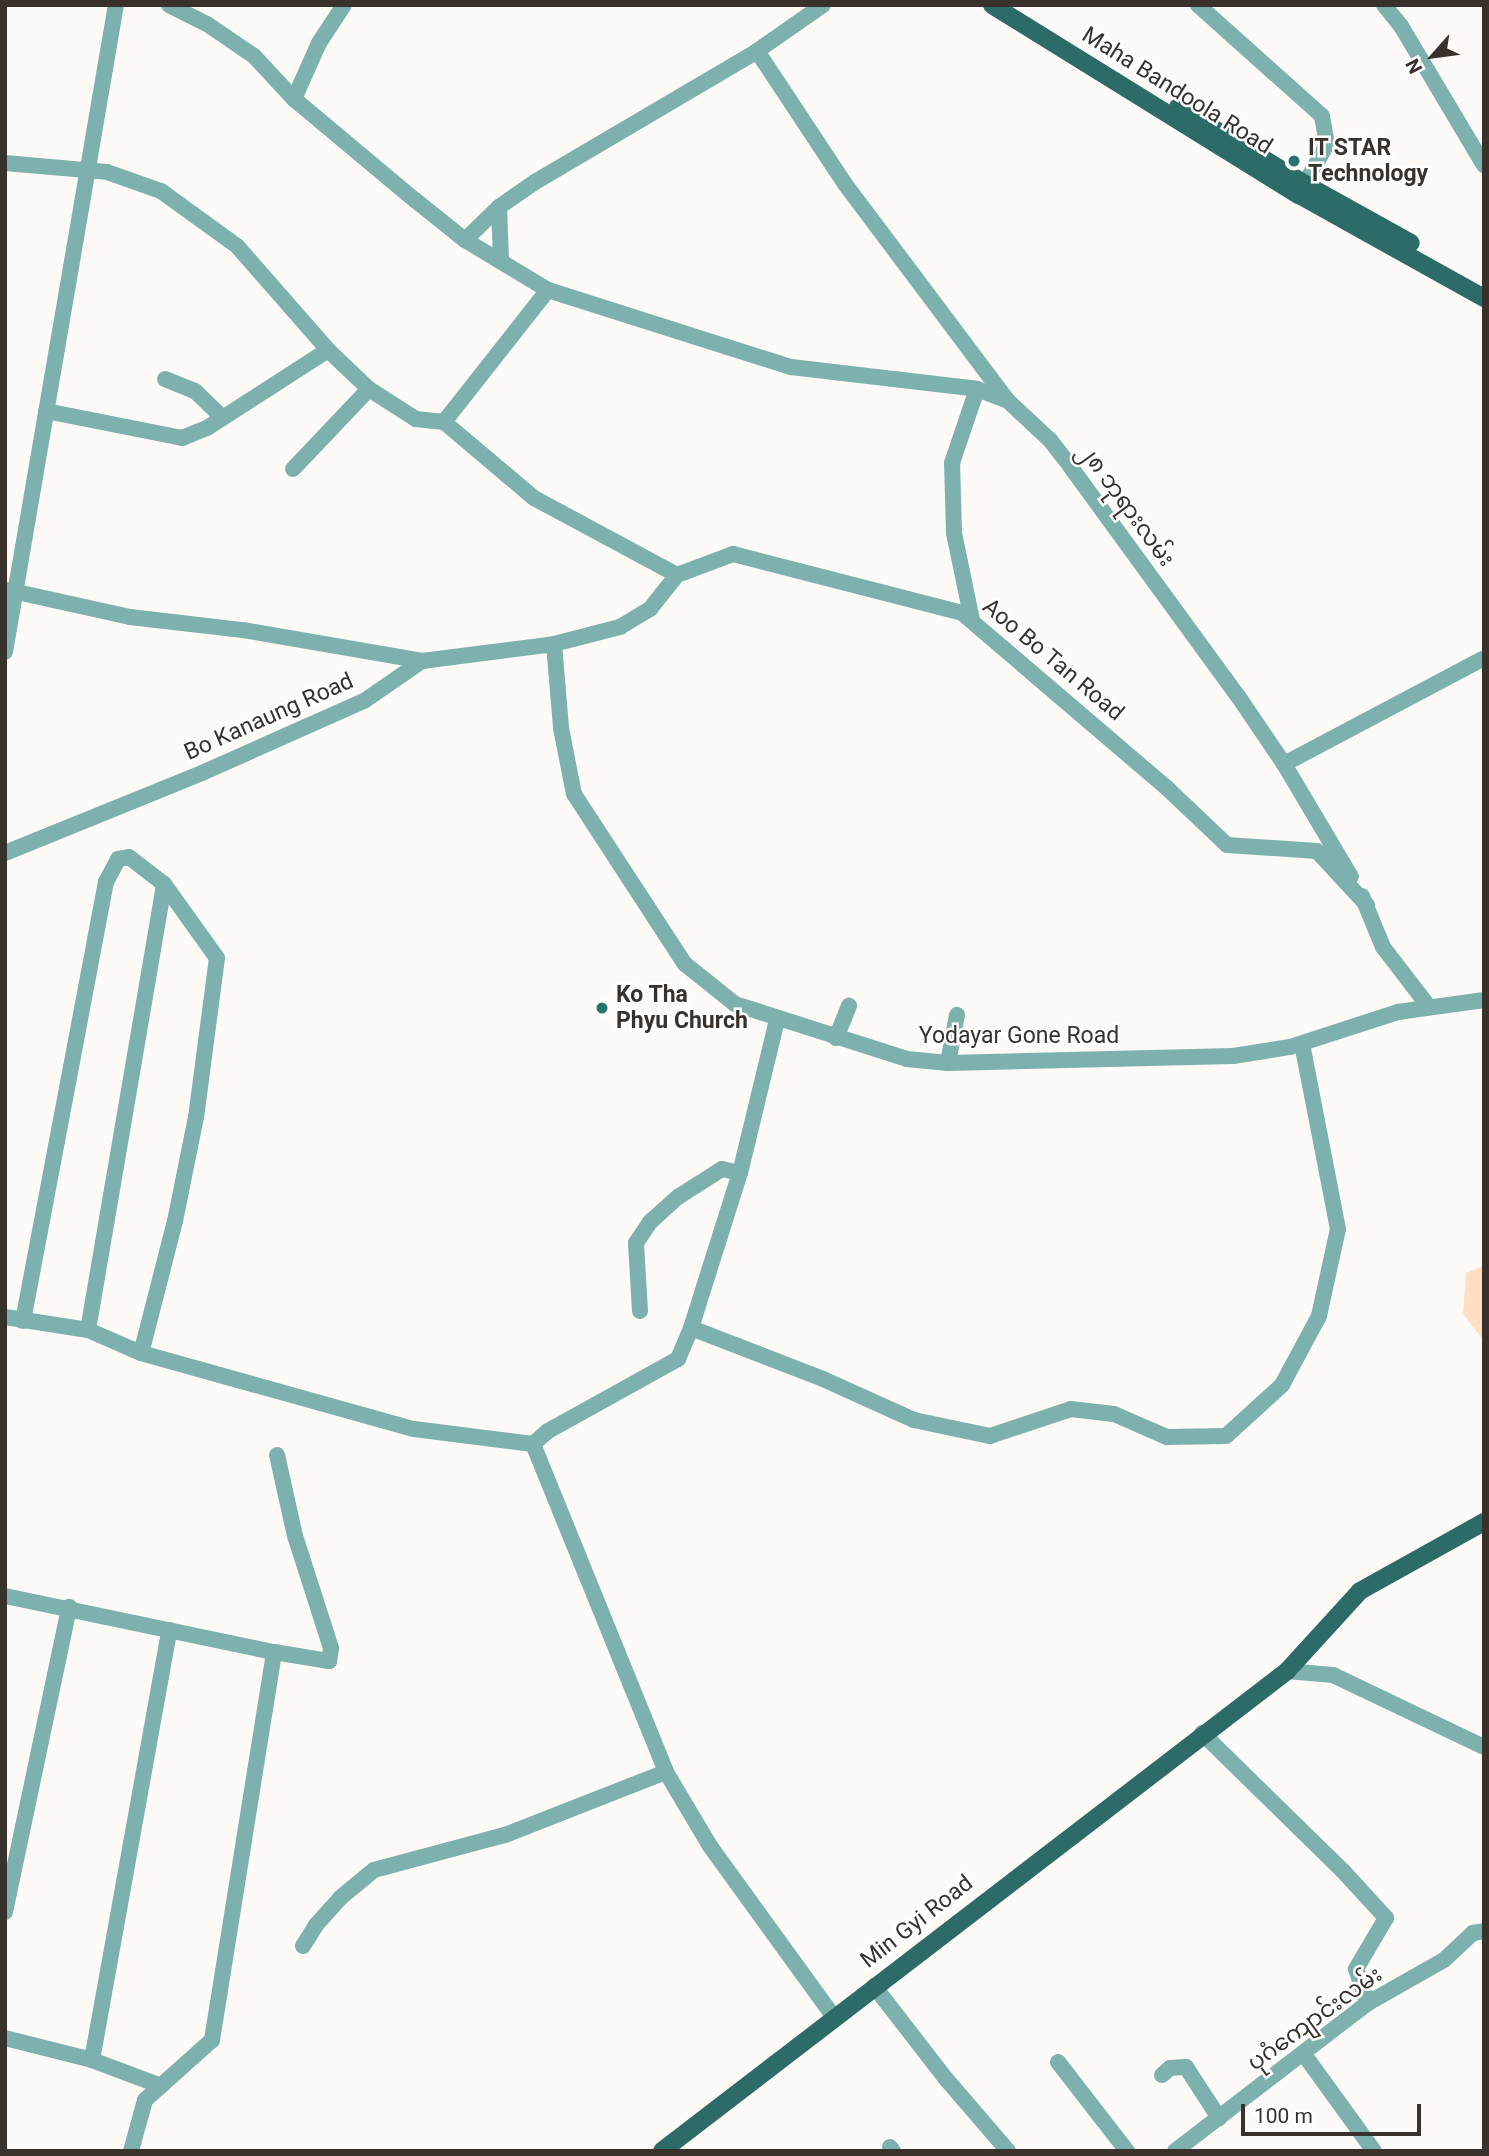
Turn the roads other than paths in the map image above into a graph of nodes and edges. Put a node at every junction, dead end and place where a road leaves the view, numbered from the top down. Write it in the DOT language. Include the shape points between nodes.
graph roads {
  1 [pos="116,5"];
  2 [pos="169,5"];
  3 [pos="344,5"];
  4 [pos="823,5"];
  5 [pos="992,5"];
  6 [pos="1013,5"];
  7 [pos="1198,5"];
  8 [pos="1384,5"];
  9 [pos="1399,5"];
  10 [pos="1401,26"];
  11 [pos="757,51"];
  12 [pos="294,99"];
  13 [pos="5,163"];
  14 [pos="1484,165"];
  15 [pos="90,170"];
  16 [pos="1302,190"];
  17 [pos="499,207"];
  18 [pos="465,240"];
  19 [pos="501,259"];
  20 [pos="1484,285"];
  21 [pos="548,290"];
  22 [pos="1484,298"];
  23 [pos="328,350"];
  24 [pos="165,379"];
  25 [pos="369,389"];
  26 [pos="977,389"];
  27 [pos="1007,401"];
  28 [pos="46,411"];
  29 [pos="222,417"];
  30 [pos="444,422"];
  31 [pos="293,469"];
  32 [pos="677,575"];
  33 [pos="10,591"];
  34 [pos="972,620"];
  35 [pos="554,644"];
  36 [pos="5,652"];
  37 [pos="1484,658"];
  38 [pos="422,662"];
  39 [pos="1284,764"];
  40 [pos="5,853"];
  41 [pos="164,884"];
  42 [pos="1367,905"];
  43 [pos="1484,1000"];
  44 [pos="849,1006"];
  45 [pos="1430,1007"];
  46 [pos="957,1014"];
  47 [pos="777,1020"];
  48 [pos="836,1038"];
  49 [pos="1302,1043"];
  50 [pos="948,1063"];
  51 [pos="740,1173"];
  52 [pos="640,1311"];
  53 [pos="5,1317"];
  54 [pos="23,1321"];
  55 [pos="691,1328"];
  56 [pos="88,1330"];
  57 [pos="141,1353"];
  58 [pos="533,1444"];
  59 [pos="277,1455"];
  60 [pos="1484,1522"];
  61 [pos="5,1596"];
  62 [pos="69,1607"];
  63 [pos="169,1630"];
  64 [pos="274,1652"];
  65 [pos="1287,1671"];
  66 [pos="1202,1733"];
  67 [pos="1484,1747"];
  68 [pos="666,1772"];
  69 [pos="5,1912"];
  70 [pos="1484,1931"];
  71 [pos="303,1946"];
  72 [pos="874,1986"];
  73 [pos="1368,2003"];
  74 [pos="834,2017"];
  75 [pos="5,2038"];
  76 [pos="1303,2053"];
  77 [pos="92,2060"];
  78 [pos="1058,2062"];
  79 [pos="1162,2075"];
  80 [pos="161,2086"];
  81 [pos="1219,2118"];
  82 [pos="131,2151"];
  83 [pos="662,2151"];
  84 [pos="1008,2151"];
  85 [pos="1127,2151"];
  86 [pos="1175,2151"];
  87 [pos="1374,2151"];
  1 -- 15 [label="street"];
  2 -- 12 [label="street" via="254,56"];
  3 -- 12 [label="street" via="319,43"];
  4 -- 11 [label="street"];
  5 -- 16 [label="main road, Maha Bandoola Road"];
  6 -- 16 [label="main road, Maha Bandoola Road"];
  7 -- 16 [label="street" via="1322,116 1327,144"];
  8 -- 10 [label="street"];
  9 -- 10 [label="street"];
  10 -- 14 [label="street"];
  11 -- 17 [label="street"];
  11 -- 27 [label="street, ၂၈ ဘုရားလမ်း" via="845,184"];
  12 -- 18 [label="street"];
  13 -- 15 [label="street"];
  15 -- 23 [label="street" via="162,191 237,246"];
  15 -- 28 [label="street"];
  16 -- 20 [label="main road, Maha Bandoola Road"];
  16 -- 22 [label="main road, Maha Bandoola Road"];
  17 -- 18 [label="street"];
  17 -- 19 [label="street"];
  18 -- 19 [label="street"];
  19 -- 21 [label="street"];
  21 -- 26 [label="street" via="791,368"];
  21 -- 30 [label="street"];
  23 -- 25 [label="street"];
  23 -- 29 [label="street"];
  24 -- 29 [label="street" via="195,391"];
  25 -- 30 [label="street" via="416,419"];
  25 -- 31 [label="street"];
  26 -- 27 [label="street"];
  26 -- 34 [label="street" via="952,463 954,533"];
  27 -- 39 [label="street, ၂၈ ဘုရားလမ်း" via="1070,466"];
  28 -- 29 [label="street" via="183,438"];
  28 -- 33 [label="street"];
  30 -- 32 [label="street" via="534,498"];
  32 -- 34 [label="street, Aoo Bo Tan Road" via="733,554 962,613"];
  32 -- 35 [label="street" via="650,609 620,627"];
  33 -- 36 [label="street"];
  33 -- 38 [label="street" via="130,617 243,630"];
  34 -- 42 [label="street, Aoo Bo Tan Road" via="1227,845 1317,850"];
  35 -- 38 [label="street, Bo Kanaung Road"];
  35 -- 47 [label="street, Yodayar Gone Road" via="561,728 574,794 685,964 735,1004"];
  37 -- 39 [label="street"];
  38 -- 40 [label="street, Bo Kanaung Road" via="364,701"];
  39 -- 42 [label="street, ၂၈ ဘုရားလမ်း"];
  41 -- 54 [label="street" via="129,857 118,859 106,882"];
  41 -- 56 [label="street"];
  41 -- 57 [label="street" via="217,958 196,1117 176,1221"];
  42 -- 45 [label="street, ၂၈ ဘုရားလမ်း" via="1383,947"];
  43 -- 45 [label="street, Yodayar Gone Road"];
  44 -- 48 [label="street"];
  45 -- 49 [label="street, Yodayar Gone Road" via="1398,1012"];
  46 -- 50 [label="street"];
  47 -- 48 [label="street, Yodayar Gone Road"];
  47 -- 51 [label="street"];
  48 -- 50 [label="street, Yodayar Gone Road" via="907,1059"];
  49 -- 50 [label="street, Yodayar Gone Road" via="1233,1056"];
  49 -- 55 [label="street" via="1338,1228 1319,1316 1282,1385 1226,1436 1167,1437 1114,1414 1070,1409 990,1436 914,1420"];
  51 -- 52 [label="street" via="722,1169 678,1197 650,1222 636,1243"];
  51 -- 55 [label="street"];
  53 -- 54 [label="street"];
  54 -- 56 [label="street"];
  55 -- 58 [label="street" via="678,1359 548,1431"];
  56 -- 57 [label="street"];
  57 -- 58 [label="street" via="414,1429"];
  58 -- 68 [label="street"];
  59 -- 64 [label="street" via="295,1535 331,1648 329,1661"];
  60 -- 65 [label="main road, Min Gyi Road" via="1360,1591"];
  61 -- 62 [label="street"];
  62 -- 63 [label="street"];
  62 -- 69 [label="street"];
  63 -- 64 [label="street"];
  63 -- 77 [label="street"];
  64 -- 80 [label="street" via="212,2040"];
  65 -- 66 [label="main road, Min Gyi Road"];
  65 -- 67 [label="street" via="1333,1675"];
  66 -- 72 [label="main road, Min Gyi Road"];
  66 -- 73 [label="street" via="1385,1918 1356,1969"];
  68 -- 71 [label="street" via="505,1835 374,1870 340,1898"];
  68 -- 74 [label="street" via="710,1846"];
  70 -- 73 [label="street, ပုဂံကျောင်းလမ်း" via="1472,1933 1444,1960"];
  72 -- 74 [label="main road, Min Gyi Road"];
  72 -- 84 [label="street"];
  73 -- 76 [label="street, ပုဂံကျောင်းလမ်း"];
  74 -- 83 [label="main road, Min Gyi Road"];
  75 -- 77 [label="street"];
  76 -- 81 [label="street, ပုဂံကျောင်းလမ်း"];
  76 -- 87 [label="street"];
  77 -- 80 [label="street"];
  78 -- 85 [label="street"];
  79 -- 81 [label="street" via="1170,2068 1186,2067"];
  80 -- 82 [label="street" via="145,2100"];
  81 -- 86 [label="street, ပုဂံကျောင်းလမ်း"];
}
